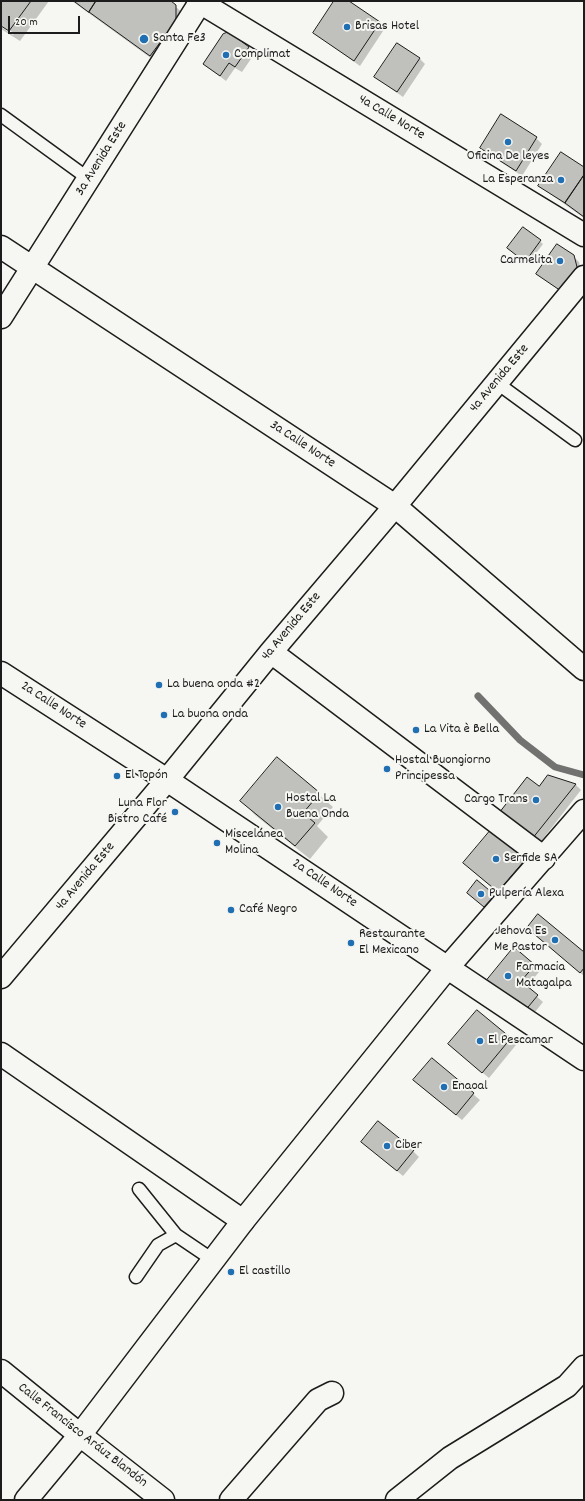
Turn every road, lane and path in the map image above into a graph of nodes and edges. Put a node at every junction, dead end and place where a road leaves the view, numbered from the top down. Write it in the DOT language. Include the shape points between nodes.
graph roads {
  1 [pos="200,1"];
  2 [pos="1,115"];
  3 [pos="89,179"];
  4 [pos="584,235"];
  5 [pos="1,247"];
  6 [pos="33,268"];
  7 [pos="584,277"];
  8 [pos="1,317"];
  9 [pos="497,383"];
  10 [pos="575,440"];
  11 [pos="395,506"];
  12 [pos="270,652"];
  13 [pos="584,669"];
  14 [pos="1,673"];
  15 [pos="167,780"];
  16 [pos="584,811"];
  17 [pos="544,858"];
  18 [pos="448,967"];
  19 [pos="1,977"];
  20 [pos="1,1054"];
  21 [pos="584,1059"];
  22 [pos="139,1189"];
  23 [pos="243,1221"];
  24 [pos="176,1235"];
  25 [pos="214,1260"];
  26 [pos="136,1277"];
  27 [pos="584,1367"];
  28 [pos="1,1371"];
  29 [pos="332,1393"];
  30 [pos="80,1435"];
  31 [pos="26,1500"];
  32 [pos="163,1500"];
  33 [pos="231,1500"];
  34 [pos="397,1500"];
  1 -- 3 [label="street, 3a Avenida Este"];
  1 -- 4 [label="street, 4a Calle Norte"];
  2 -- 3 [label="lane"];
  3 -- 6 [label="street, 3a Avenida Este"];
  5 -- 6 [label="street, 3a Calle Norte"];
  6 -- 8 [label="street, 3a Avenida Este"];
  6 -- 11 [label="street, 3a Calle Norte"];
  7 -- 9 [label="street, 4a Avenida Este"];
  9 -- 10 [label="lane"];
  9 -- 11 [label="street, 4a Avenida Este"];
  11 -- 12 [label="street, 4a Avenida Este"];
  11 -- 13 [label="street, 3a Calle Norte"];
  12 -- 15 [label="street, 4a Avenida Este"];
  12 -- 17 [label="street"];
  14 -- 15 [label="street, 2a Calle Norte"];
  15 -- 18 [label="street, 2a Calle Norte"];
  15 -- 19 [label="street, 4a Avenida Este"];
  16 -- 17 [label="street"];
  17 -- 18 [label="street"];
  18 -- 21 [label="street, 2a Calle Norte"];
  18 -- 23 [label="street"];
  20 -- 23 [label="street"];
  22 -- 24 [label="lane"];
  23 -- 25 [label="street"];
  24 -- 25 [label="lane"];
  24 -- 26 [label="lane" via="158,1245"];
  25 -- 30 [label="street"];
  27 -- 34 [label="street" via="567,1386 450,1458"];
  28 -- 30 [label="street, Calle Francisco Aráuz Blandón"];
  29 -- 33 [label="street" via="318,1400"];
  30 -- 31 [label="street"];
  30 -- 32 [label="street, Calle Francisco Aráuz Blandón"];
}
